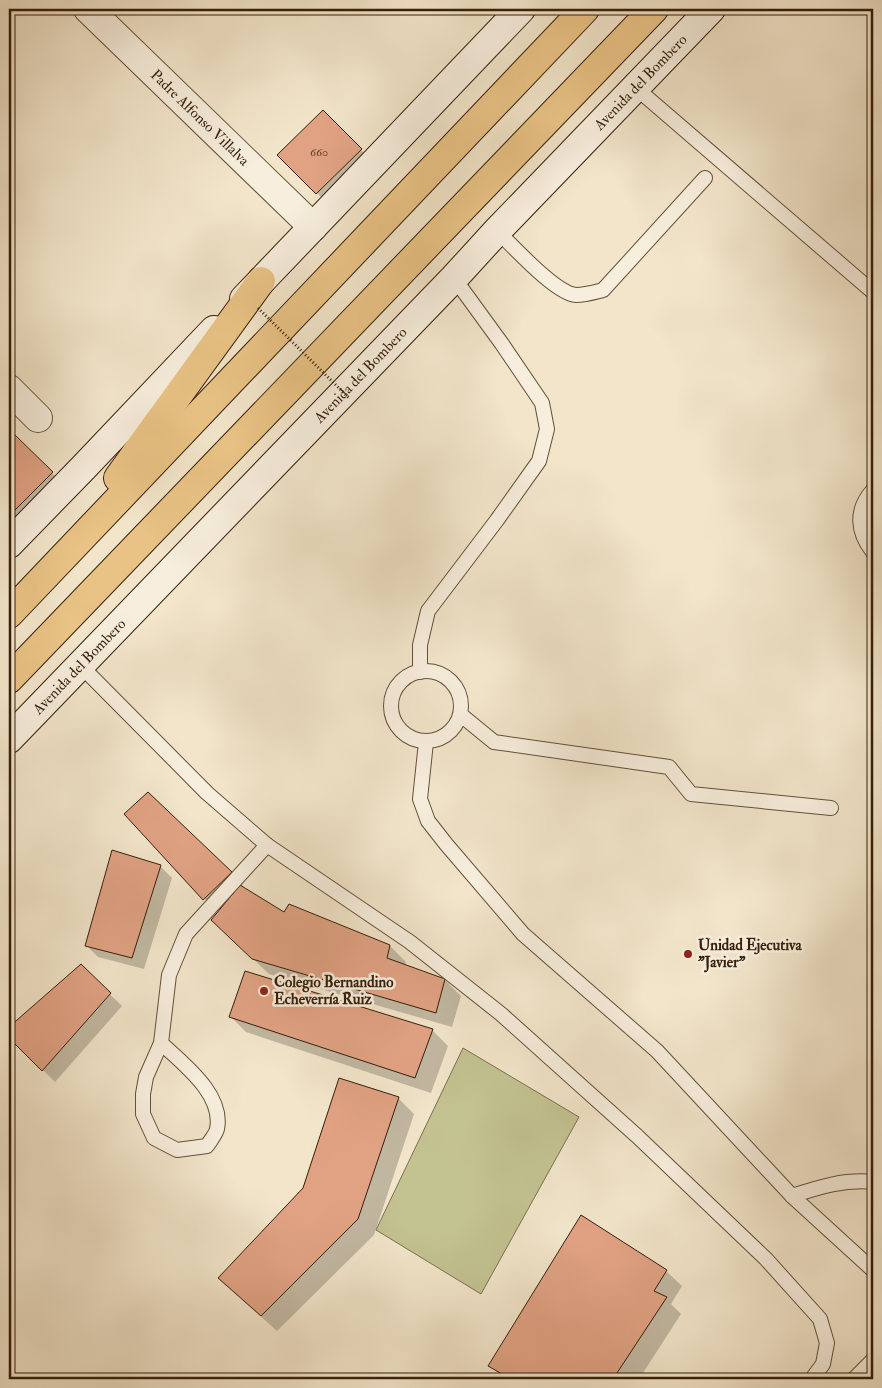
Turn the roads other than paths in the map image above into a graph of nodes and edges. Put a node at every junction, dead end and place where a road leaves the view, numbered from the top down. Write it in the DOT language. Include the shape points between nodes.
graph roads {
  1 [pos="88,9"];
  2 [pos="521,9"];
  3 [pos="585,9"];
  4 [pos="654,9"];
  5 [pos="711,9"];
  6 [pos="636,88"];
  7 [pos="705,178"];
  8 [pos="313,227"];
  9 [pos="497,231"];
  10 [pos="454,278"];
  11 [pos="261,281"];
  12 [pos="873,292"];
  13 [pos="9,389"];
  14 [pos="38,418"];
  15 [pos="873,490"];
  16 [pos="9,544"];
  17 [pos="873,552"];
  18 [pos="56,564"];
  19 [pos="9,614"];
  20 [pos="80,665"];
  21 [pos="420,672"];
  22 [pos="9,679"];
  23 [pos="461,715"];
  24 [pos="9,739"];
  25 [pos="426,742"];
  26 [pos="831,808"];
  27 [pos="267,845"];
  28 [pos="161,1043"];
  29 [pos="873,1182"];
  30 [pos="792,1196"];
  31 [pos="873,1270"];
  32 [pos="873,1360"];
  33 [pos="812,1379"];
  34 [pos="854,1379"];
  1 -- 8 [label="main road, Padre Alfonso Villalva"];
  2 -- 8 [label="main road"];
  3 -- 18 [label="main road"];
  4 -- 22 [label="main road"];
  5 -- 6 [label="main road, Avenida del Bombero"];
  6 -- 9 [label="main road, Avenida del Bombero"];
  6 -- 12 [label="lane"];
  7 -- 9 [label="lane" via="604,290 590,294 574,295 555,286"];
  8 -- 11 [label="main road"];
  9 -- 10 [label="main road, Avenida del Bombero"];
  10 -- 20 [label="main road, Avenida del Bombero"];
  10 -- 21 [label="lane" via="542,403 547,429 539,461 428,611 420,644"];
  11 -- 16 [label="main road"];
  11 -- 18 [label="main road"];
  13 -- 14 [label="main road"];
  15 -- 17 [label="lane" via="866,498 860,518 864,541"];
  18 -- 19 [label="main road"];
  20 -- 24 [label="main road, Avenida del Bombero"];
  20 -- 27 [label="lane" via="206,793"];
  21 -- 23 [label="lane" via="438,673 449,680 458,690"];
  21 -- 25 [label="lane" via="402,680 395,690 392,715 399,729 411,738"];
  23 -- 25 [label="lane" via="454,728 442,738"];
  23 -- 26 [label="lane" via="494,742 669,767 691,794"];
  25 -- 30 [label="lane" via="420,799 428,821 446,844 523,934 656,1051"];
  27 -- 28 [label="lane" via="186,934 169,975"];
  27 -- 33 [label="lane" via="410,942 501,1014 637,1136 766,1259 820,1319 826,1343 823,1364"];
  28 -- 28 [label="lane" via="205,1086 217,1107 217,1129 207,1146 178,1150 154,1138 143,1114 146,1077"];
  29 -- 30 [label="lane" via="858,1180 824,1185"];
  30 -- 31 [label="lane"];
  32 -- 34 [label="lane"];
}
